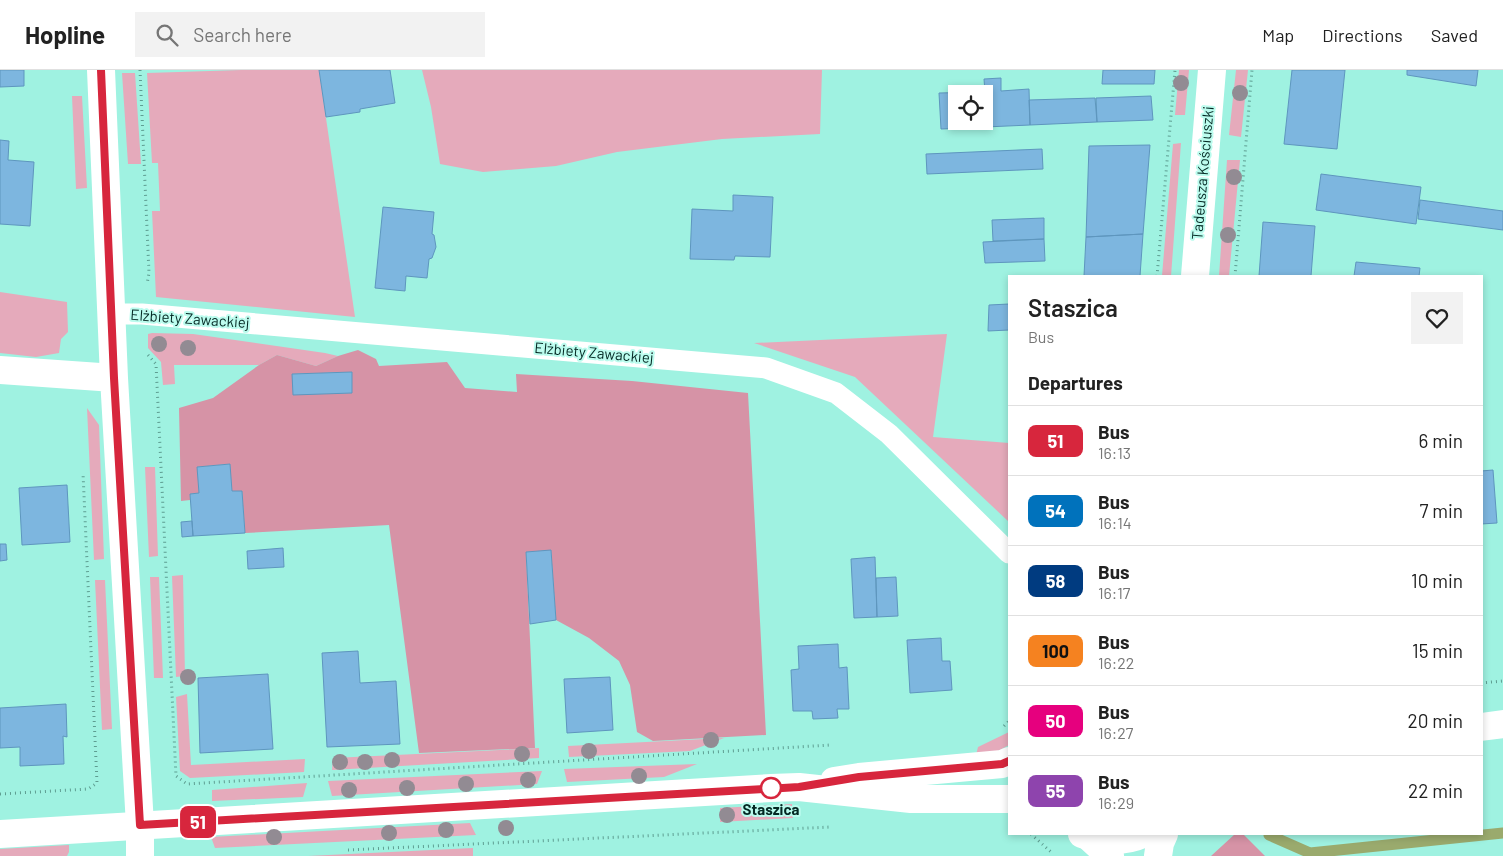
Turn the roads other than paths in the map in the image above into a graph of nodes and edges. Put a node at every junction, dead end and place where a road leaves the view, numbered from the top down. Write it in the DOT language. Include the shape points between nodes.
graph roads {
  1 [pos="101,70"];
  2 [pos="1212,70"];
  3 [pos="1195,275"];
  4 [pos="112,314"];
  5 [pos="0,370"];
  6 [pos="114,378"];
  7 [pos="1008,552"];
  8 [pos="1503,724"];
  9 [pos="1483,727"];
  10 [pos="1008,761"];
  11 [pos="799,787"];
  12 [pos="1008,798"];
  13 [pos="140,825"];
  14 [pos="0,834"];
  15 [pos="1085,835"];
  16 [pos="1141,835"];
  17 [pos="1164,835"];
  18 [pos="140,856"];
  19 [pos="1110,856"];
  20 [pos="1158,856"];
  1 -- 4 [label="street"];
  2 -- 3 [label="street, Tadeusza Kościuszki"];
  4 -- 6 [label="street"];
  4 -- 7 [label="lane, Elżbiety Zawackiej" via="766,368 836,393 889,434"];
  5 -- 6 [label="street"];
  6 -- 13 [label="street"];
  8 -- 9 [label="street"];
  10 -- 11 [label="street" via="859,777"];
  11 -- 12 [label="street" via="912,799"];
  11 -- 13 [label="street"];
  13 -- 14 [label="street"];
  13 -- 18 [label="street"];
  15 -- 16 [label="street" via="1116,841"];
  15 -- 19 [label="street"];
  17 -- 20 [label="street"];
}
